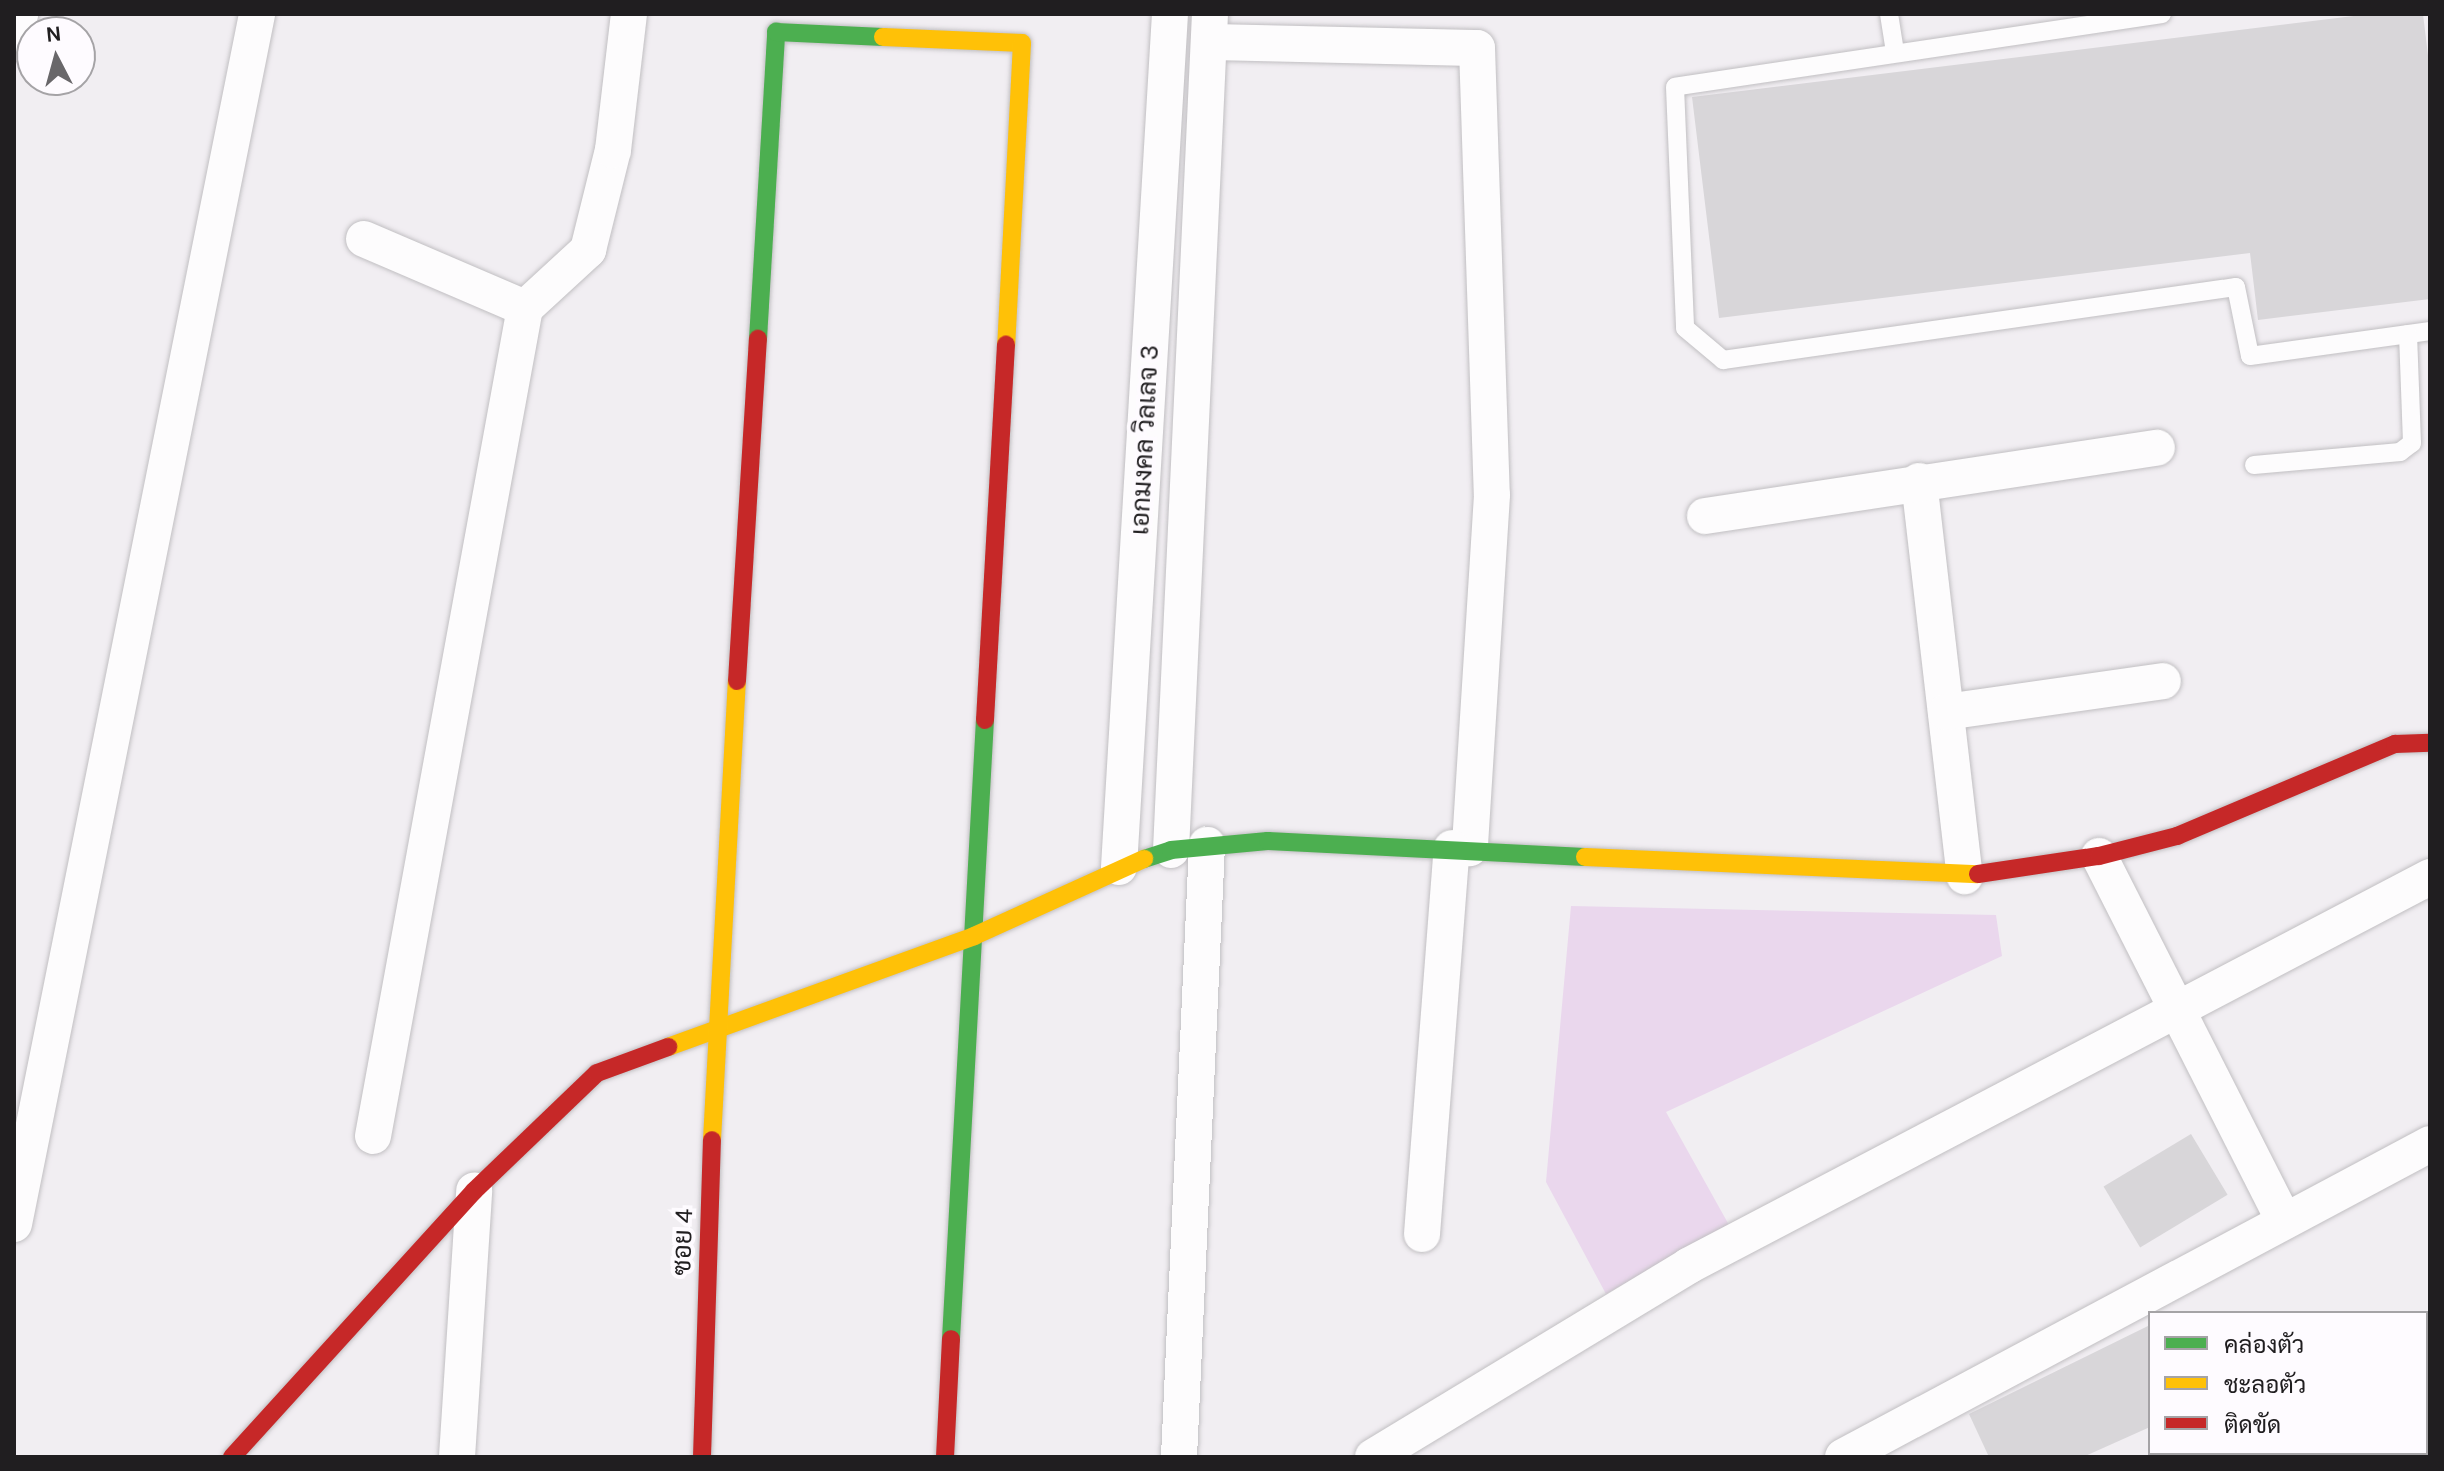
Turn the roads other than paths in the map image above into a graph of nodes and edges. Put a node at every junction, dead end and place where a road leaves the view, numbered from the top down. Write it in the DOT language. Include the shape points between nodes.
graph roads {
  1 [pos="20,14"];
  2 [pos="257,14"];
  3 [pos="629,14"];
  4 [pos="1170,14"];
  5 [pos="1889,14"];
  6 [pos="2162,14"];
  7 [pos="917,26"];
  8 [pos="1209,28"];
  9 [pos="14,43"];
  10 [pos="1895,53"];
  11 [pos="364,239"];
  12 [pos="525,308"];
  13 [pos="2430,331"];
  14 [pos="2408,334"];
  15 [pos="2157,448"];
  16 [pos="2254,465"];
  17 [pos="1919,481"];
  18 [pos="1705,516"];
  19 [pos="2163,681"];
  20 [pos="1946,712"];
  21 [pos="2430,743"];
  22 [pos="1207,845"];
  23 [pos="1461,848"];
  24 [pos="1171,850"];
  25 [pos="2099,856"];
  26 [pos="1119,867"];
  27 [pos="1965,876"];
  28 [pos="2430,877"];
  29 [pos="974,936"];
  30 [pos="2171,1008"];
  31 [pos="716,1029"];
  32 [pos="373,1136"];
  33 [pos="2430,1144"];
  34 [pos="474,1191"];
  35 [pos="2283,1219"];
  36 [pos="14,1224"];
  37 [pos="1422,1234"];
  38 [pos="452,1452"];
  39 [pos="232,1457"];
  40 [pos="702,1457"];
  41 [pos="945,1457"];
  42 [pos="1179,1457"];
  43 [pos="1373,1457"];
  44 [pos="1843,1457"];
  1 -- 9 [label="street"];
  2 -- 36 [label="street"];
  3 -- 12 [label="street" via="613,150 588,250"];
  4 -- 26 [label="street, เอกมงคล วิลเลจ 3"];
  5 -- 10 [label="lane"];
  6 -- 10 [label="lane"];
  7 -- 29 [label="street" via="1022,43"];
  7 -- 31 [label="street, ซอย 4" via="776,32"];
  8 -- 23 [label="street" via="1477,48 1492,495"];
  8 -- 24 [label="street, เอกมงคล วิลเลจ 3"];
  10 -- 14 [label="lane" via="1675,87 1685,328 1723,360 2236,287 2250,356"];
  11 -- 12 [label="street"];
  12 -- 32 [label="street"];
  13 -- 14 [label="lane"];
  14 -- 16 [label="lane" via="2412,443 2400,452"];
  15 -- 17 [label="street"];
  17 -- 18 [label="street"];
  17 -- 20 [label="street"];
  19 -- 20 [label="street"];
  20 -- 27 [label="street"];
  21 -- 25 [label="street" via="2395,744 2177,836"];
  22 -- 23 [label="street"];
  22 -- 24 [label="street"];
  22 -- 42 [label="street"];
  23 -- 27 [label="street"];
  23 -- 37 [label="street"];
  24 -- 26 [label="street"];
  25 -- 27 [label="street"];
  25 -- 30 [label="street"];
  26 -- 29 [label="street" via="1088,889"];
  28 -- 30 [label="street"];
  29 -- 31 [label="street"];
  29 -- 41 [label="street"];
  30 -- 35 [label="street"];
  30 -- 43 [label="street" via="1688,1266"];
  31 -- 34 [label="street" via="597,1073"];
  31 -- 40 [label="street, ซอย 4"];
  33 -- 35 [label="street"];
  34 -- 38 [label="street"];
  34 -- 39 [label="street"];
  35 -- 44 [label="street"];
}
